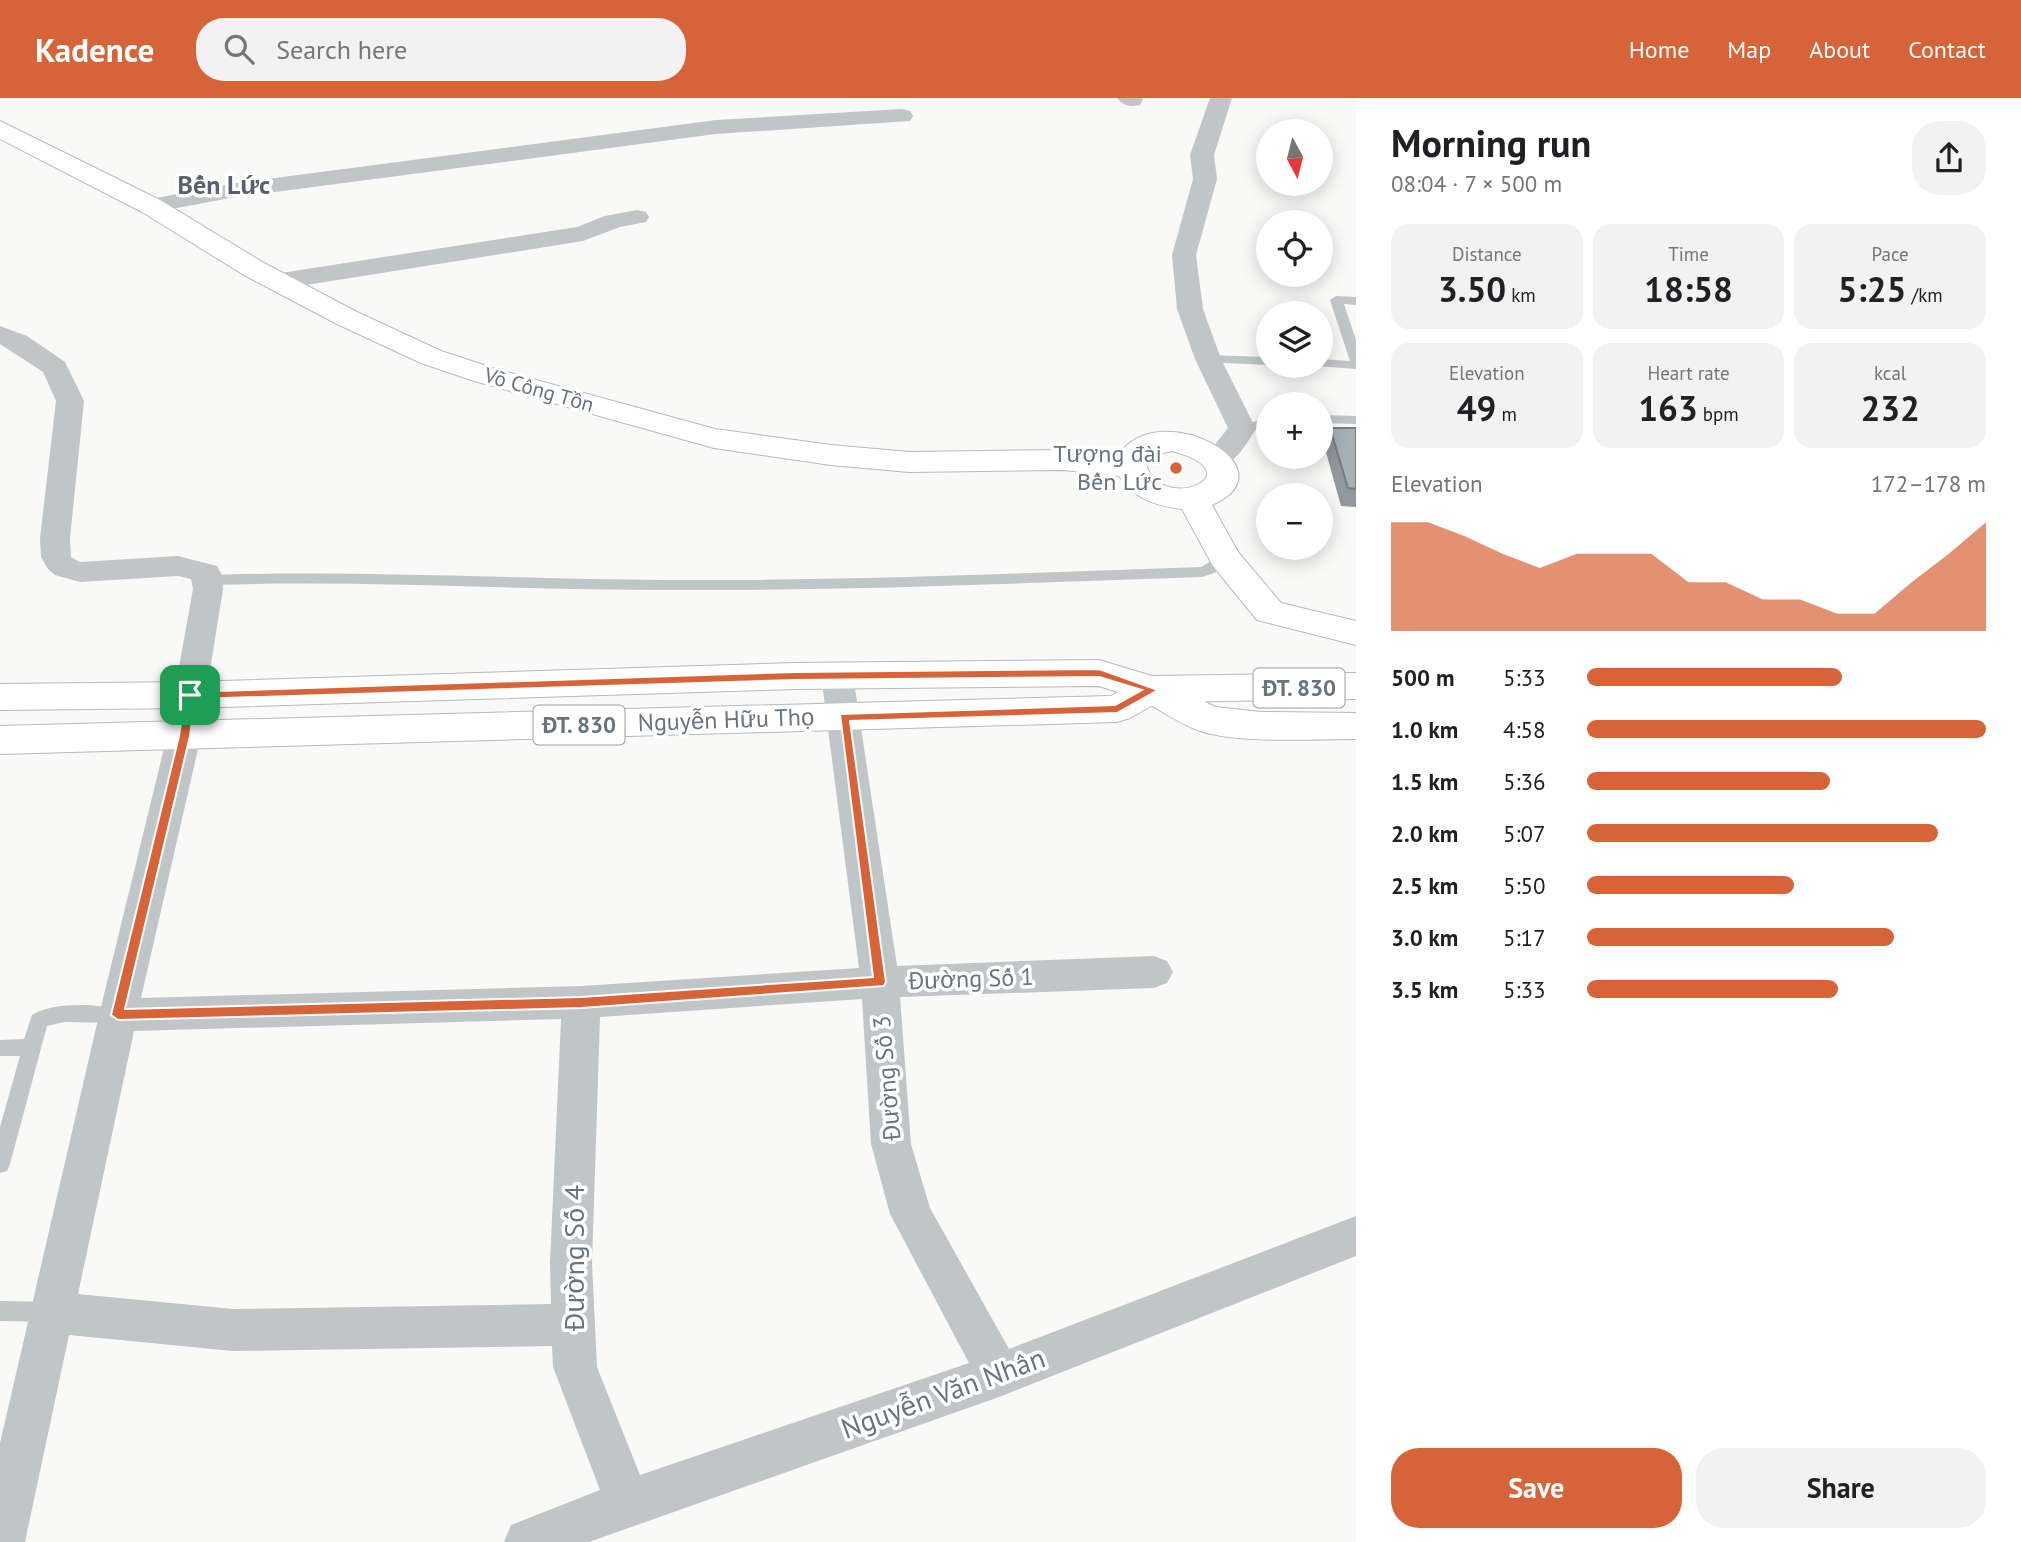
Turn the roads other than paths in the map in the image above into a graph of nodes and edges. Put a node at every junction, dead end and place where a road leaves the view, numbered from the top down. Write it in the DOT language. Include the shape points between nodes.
graph roads {
  1 [pos="1221,98"];
  2 [pos="902,116"];
  3 [pos="0,129"];
  4 [pos="151,206"];
  5 [pos="637,217"];
  6 [pos="281,281"];
  7 [pos="1356,301"];
  8 [pos="0,334"];
  9 [pos="1208,359"];
  10 [pos="1256,361"];
  11 [pos="1356,362"];
  12 [pos="1333,363"];
  13 [pos="1333,419"];
  14 [pos="1356,419"];
  15 [pos="1256,425"];
  16 [pos="1242,429"];
  17 [pos="1217,460"];
  18 [pos="1131,467"];
  19 [pos="1192,498"];
  20 [pos="1225,558"];
  21 [pos="208,580"];
  22 [pos="1356,634"];
  23 [pos="837,676"];
  24 [pos="1356,686"];
  25 [pos="1152,690"];
  26 [pos="190,695"];
  27 [pos="0,697"];
  28 [pos="844,717"];
  29 [pos="1356,726"];
  30 [pos="184,736"];
  31 [pos="0,740"];
  32 [pos="1154,972"];
  33 [pos="880,982"];
  34 [pos="581,1002"];
  35 [pos="118,1015"];
  36 [pos="32,1047"];
  37 [pos="0,1048"];
  38 [pos="0,1164"];
  39 [pos="1356,1236"];
  40 [pos="0,1311"];
  41 [pos="51,1312"];
  42 [pos="573,1325"];
  43 [pos="999,1376"];
  44 [pos="628,1503"];
  45 [pos="1,1542"];
  46 [pos="528,1542"];
  1 -- 9 [label="street" via="1202,155 1205,179 1184,255 1190,309"];
  2 -- 4 [label="street" via="716,127 230,191"];
  3 -- 4 [label="main road, Võ Công Tồn"];
  4 -- 6 [label="main road, Võ Công Tồn"];
  5 -- 6 [label="street" via="614,220 583,234"];
  6 -- 18 [label="main road, Võ Công Tồn" via="431,357 713,438 909,462 1064,460"];
  7 -- 11 [label="lane" via="1336,300"];
  8 -- 21 [label="street" via="55,368 70,401 55,538 58,564 80,572 192,568 205,573"];
  9 -- 10 [label="lane"];
  9 -- 16 [label="street"];
  11 -- 12 [label="lane"];
  13 -- 14 [label="lane"];
  15 -- 16 [label="lane"];
  16 -- 17 [label="street"];
  17 -- 18 [label="main road" via="1188,443 1159,442 1136,452"];
  17 -- 19 [label="main road" via="1224,481 1209,495"];
  18 -- 19 [label="main road" via="1149,489 1164,496"];
  19 -- 20 [label="main road"];
  20 -- 21 [label="lane" via="1202,572 1009,579 669,584"];
  20 -- 22 [label="main road" via="1269,612"];
  21 -- 26 [label="street"];
  23 -- 25 [label="main road, Nguyễn Hữu Thọ / ĐT. 830" via="1099,673"];
  23 -- 26 [label="main road, Nguyễn Hữu Thọ / ĐT. 830"];
  23 -- 28 [label="street, Đường Số 3"];
  24 -- 25 [label="main road, Nguyễn Hữu Thọ / ĐT. 830"];
  25 -- 28 [label="main road, Nguyễn Hữu Thọ / ĐT. 830" via="1117,709"];
  25 -- 29 [label="main road" via="1208,720"];
  26 -- 27 [label="main road, Nguyễn Hữu Thọ / ĐT. 830"];
  26 -- 30 [label="main road"];
  28 -- 30 [label="main road, Nguyễn Hữu Thọ / ĐT. 830"];
  28 -- 33 [label="street, Đường Số 3"];
  30 -- 31 [label="main road, Nguyễn Hữu Thọ / ĐT. 830"];
  30 -- 35 [label="street"];
  32 -- 33 [label="street, Đường Số 1"];
  33 -- 34 [label="street, Đường Số 1"];
  33 -- 43 [label="street, Đường Số 3" via="891,1144 911,1214"];
  34 -- 35 [label="street, Đường Số 1"];
  34 -- 42 [label="street, Đường Số 4" via="571,1263"];
  35 -- 36 [label="lane" via="47,1016 38,1021"];
  35 -- 41 [label="street"];
  36 -- 37 [label="lane"];
  36 -- 38 [label="lane"];
  39 -- 43 [label="street, Nguyễn Văn Nhân"];
  40 -- 41 [label="lane"];
  41 -- 42 [label="street" via="233,1330"];
  41 -- 45 [label="street"];
  42 -- 44 [label="street, Đường Số 4" via="575,1367"];
  43 -- 44 [label="street, Nguyễn Văn Nhân"];
  44 -- 46 [label="street, Nguyễn Văn Nhân"];
}
